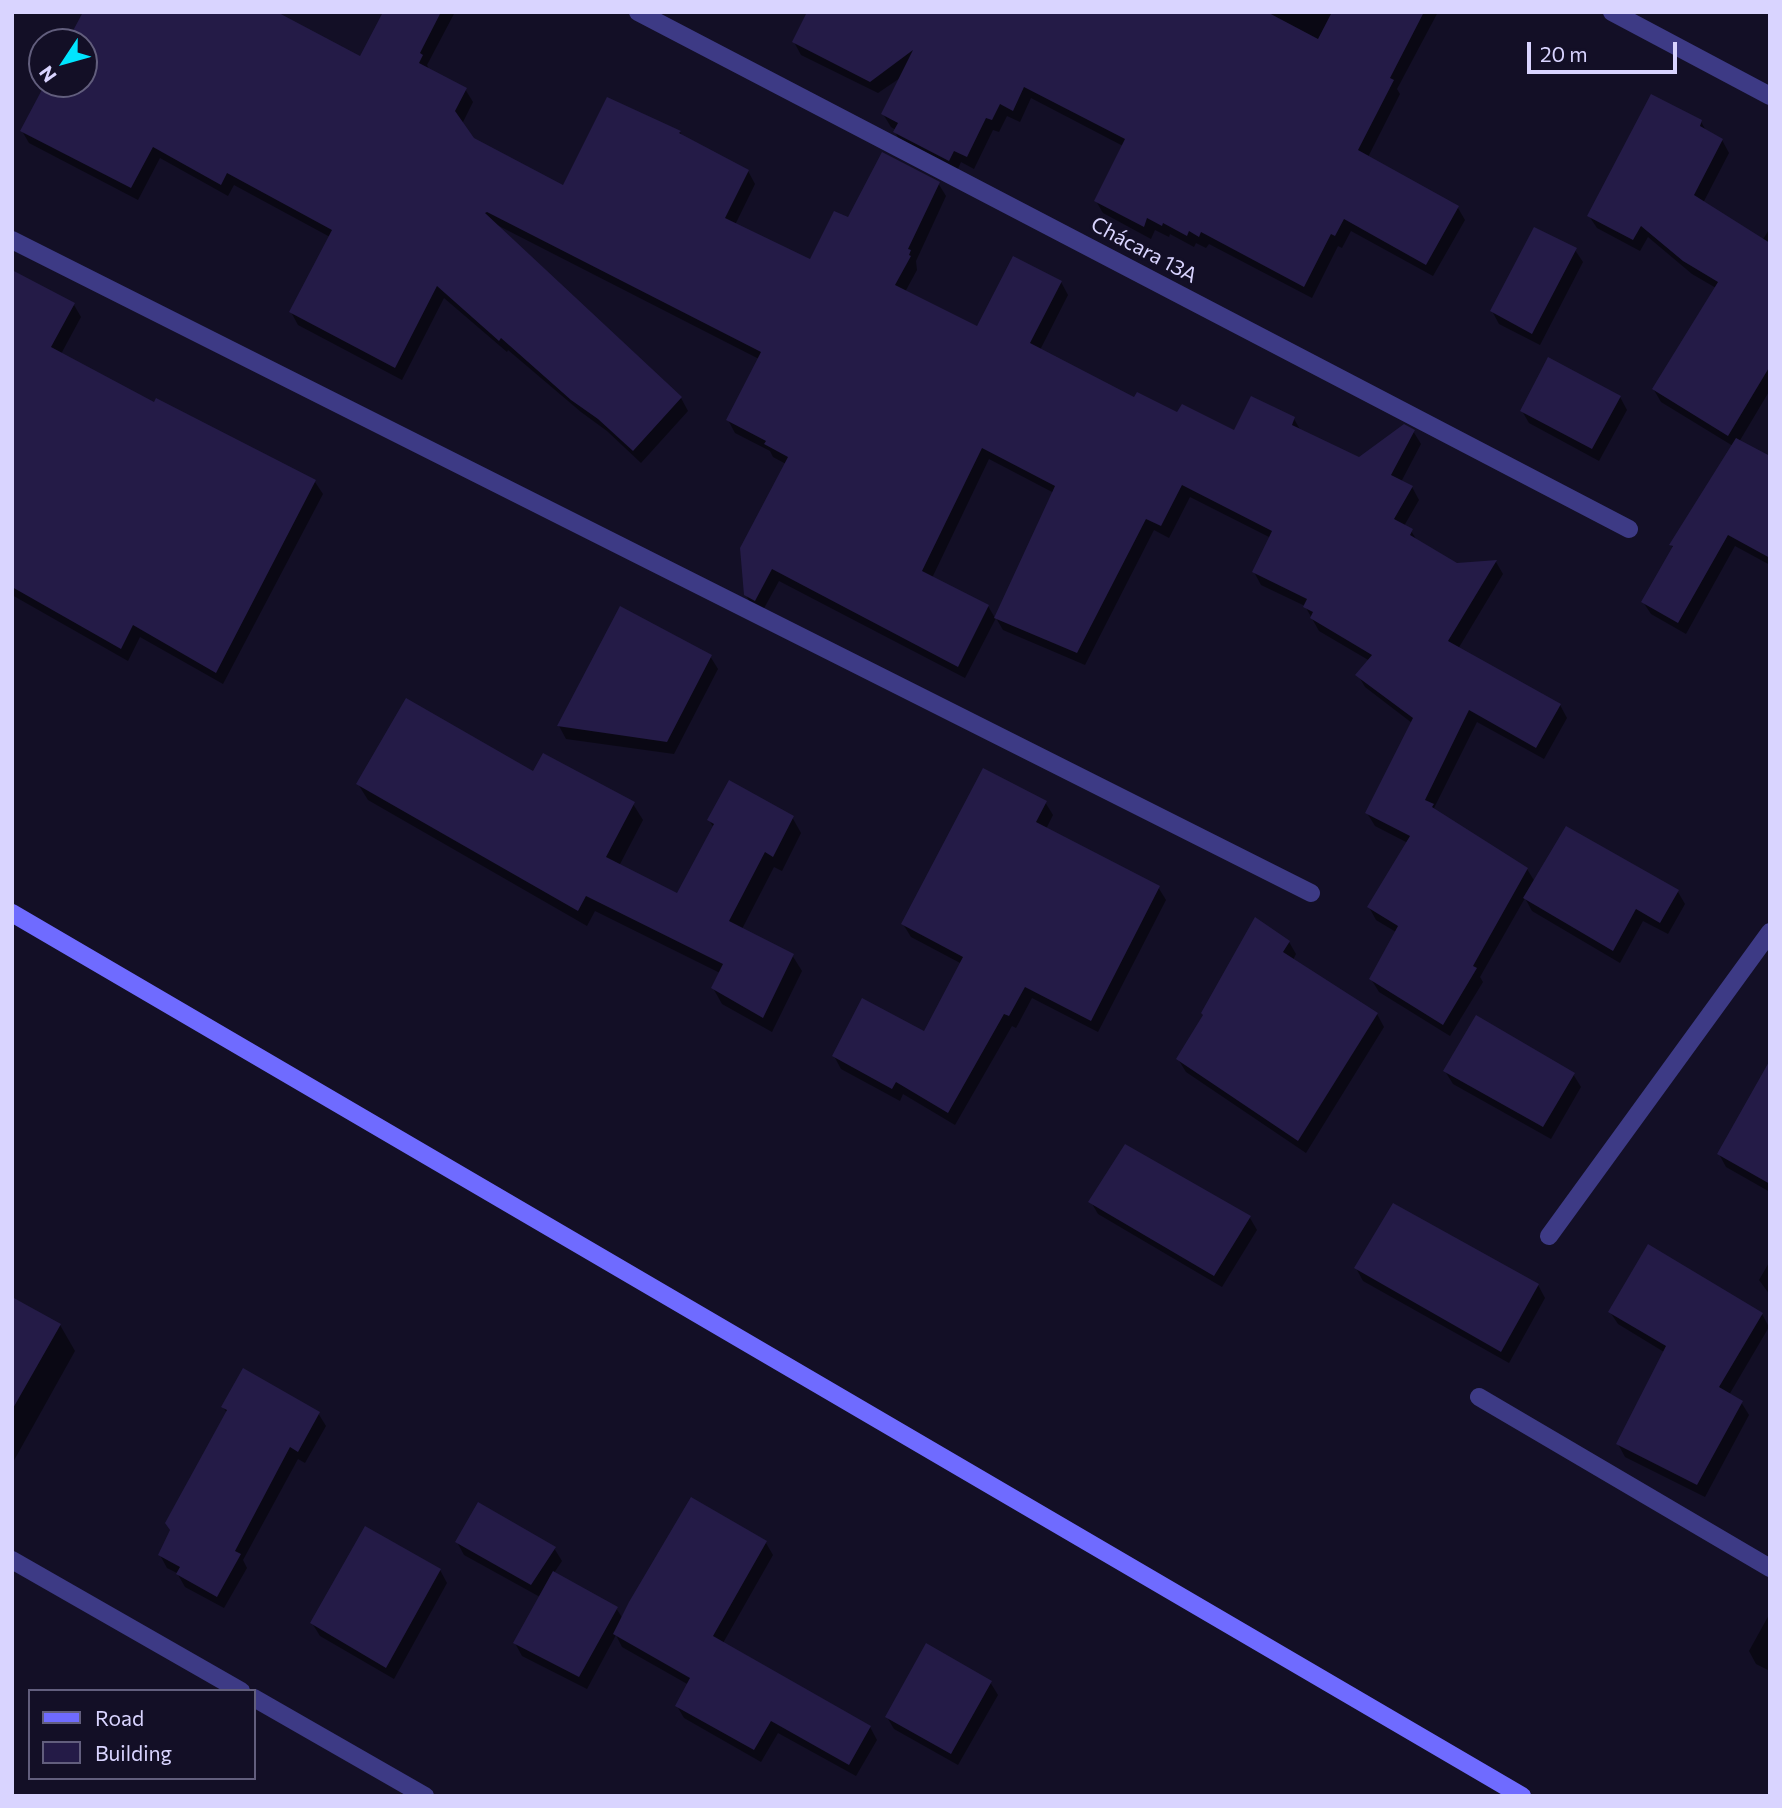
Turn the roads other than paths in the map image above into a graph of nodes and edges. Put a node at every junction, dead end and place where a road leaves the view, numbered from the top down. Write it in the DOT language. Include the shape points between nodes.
graph roads {
  1 [pos="638,12"];
  2 [pos="1612,12"];
  3 [pos="1770,96"];
  4 [pos="12,240"];
  5 [pos="1629,528"];
  6 [pos="1311,892"];
  7 [pos="12,914"];
  8 [pos="1770,932"];
  9 [pos="1549,1236"];
  10 [pos="1479,1397"];
  11 [pos="12,1560"];
  12 [pos="1770,1568"];
  13 [pos="238,1689"];
  14 [pos="256,1699"];
  15 [pos="425,1796"];
  16 [pos="1522,1796"];
  1 -- 5 [label="street, Chácara 13A"];
  2 -- 3 [label="street"];
  4 -- 6 [label="street"];
  7 -- 16 [label="street"];
  8 -- 9 [label="street"];
  10 -- 12 [label="street"];
  11 -- 13 [label="street"];
  14 -- 15 [label="street"];
}
